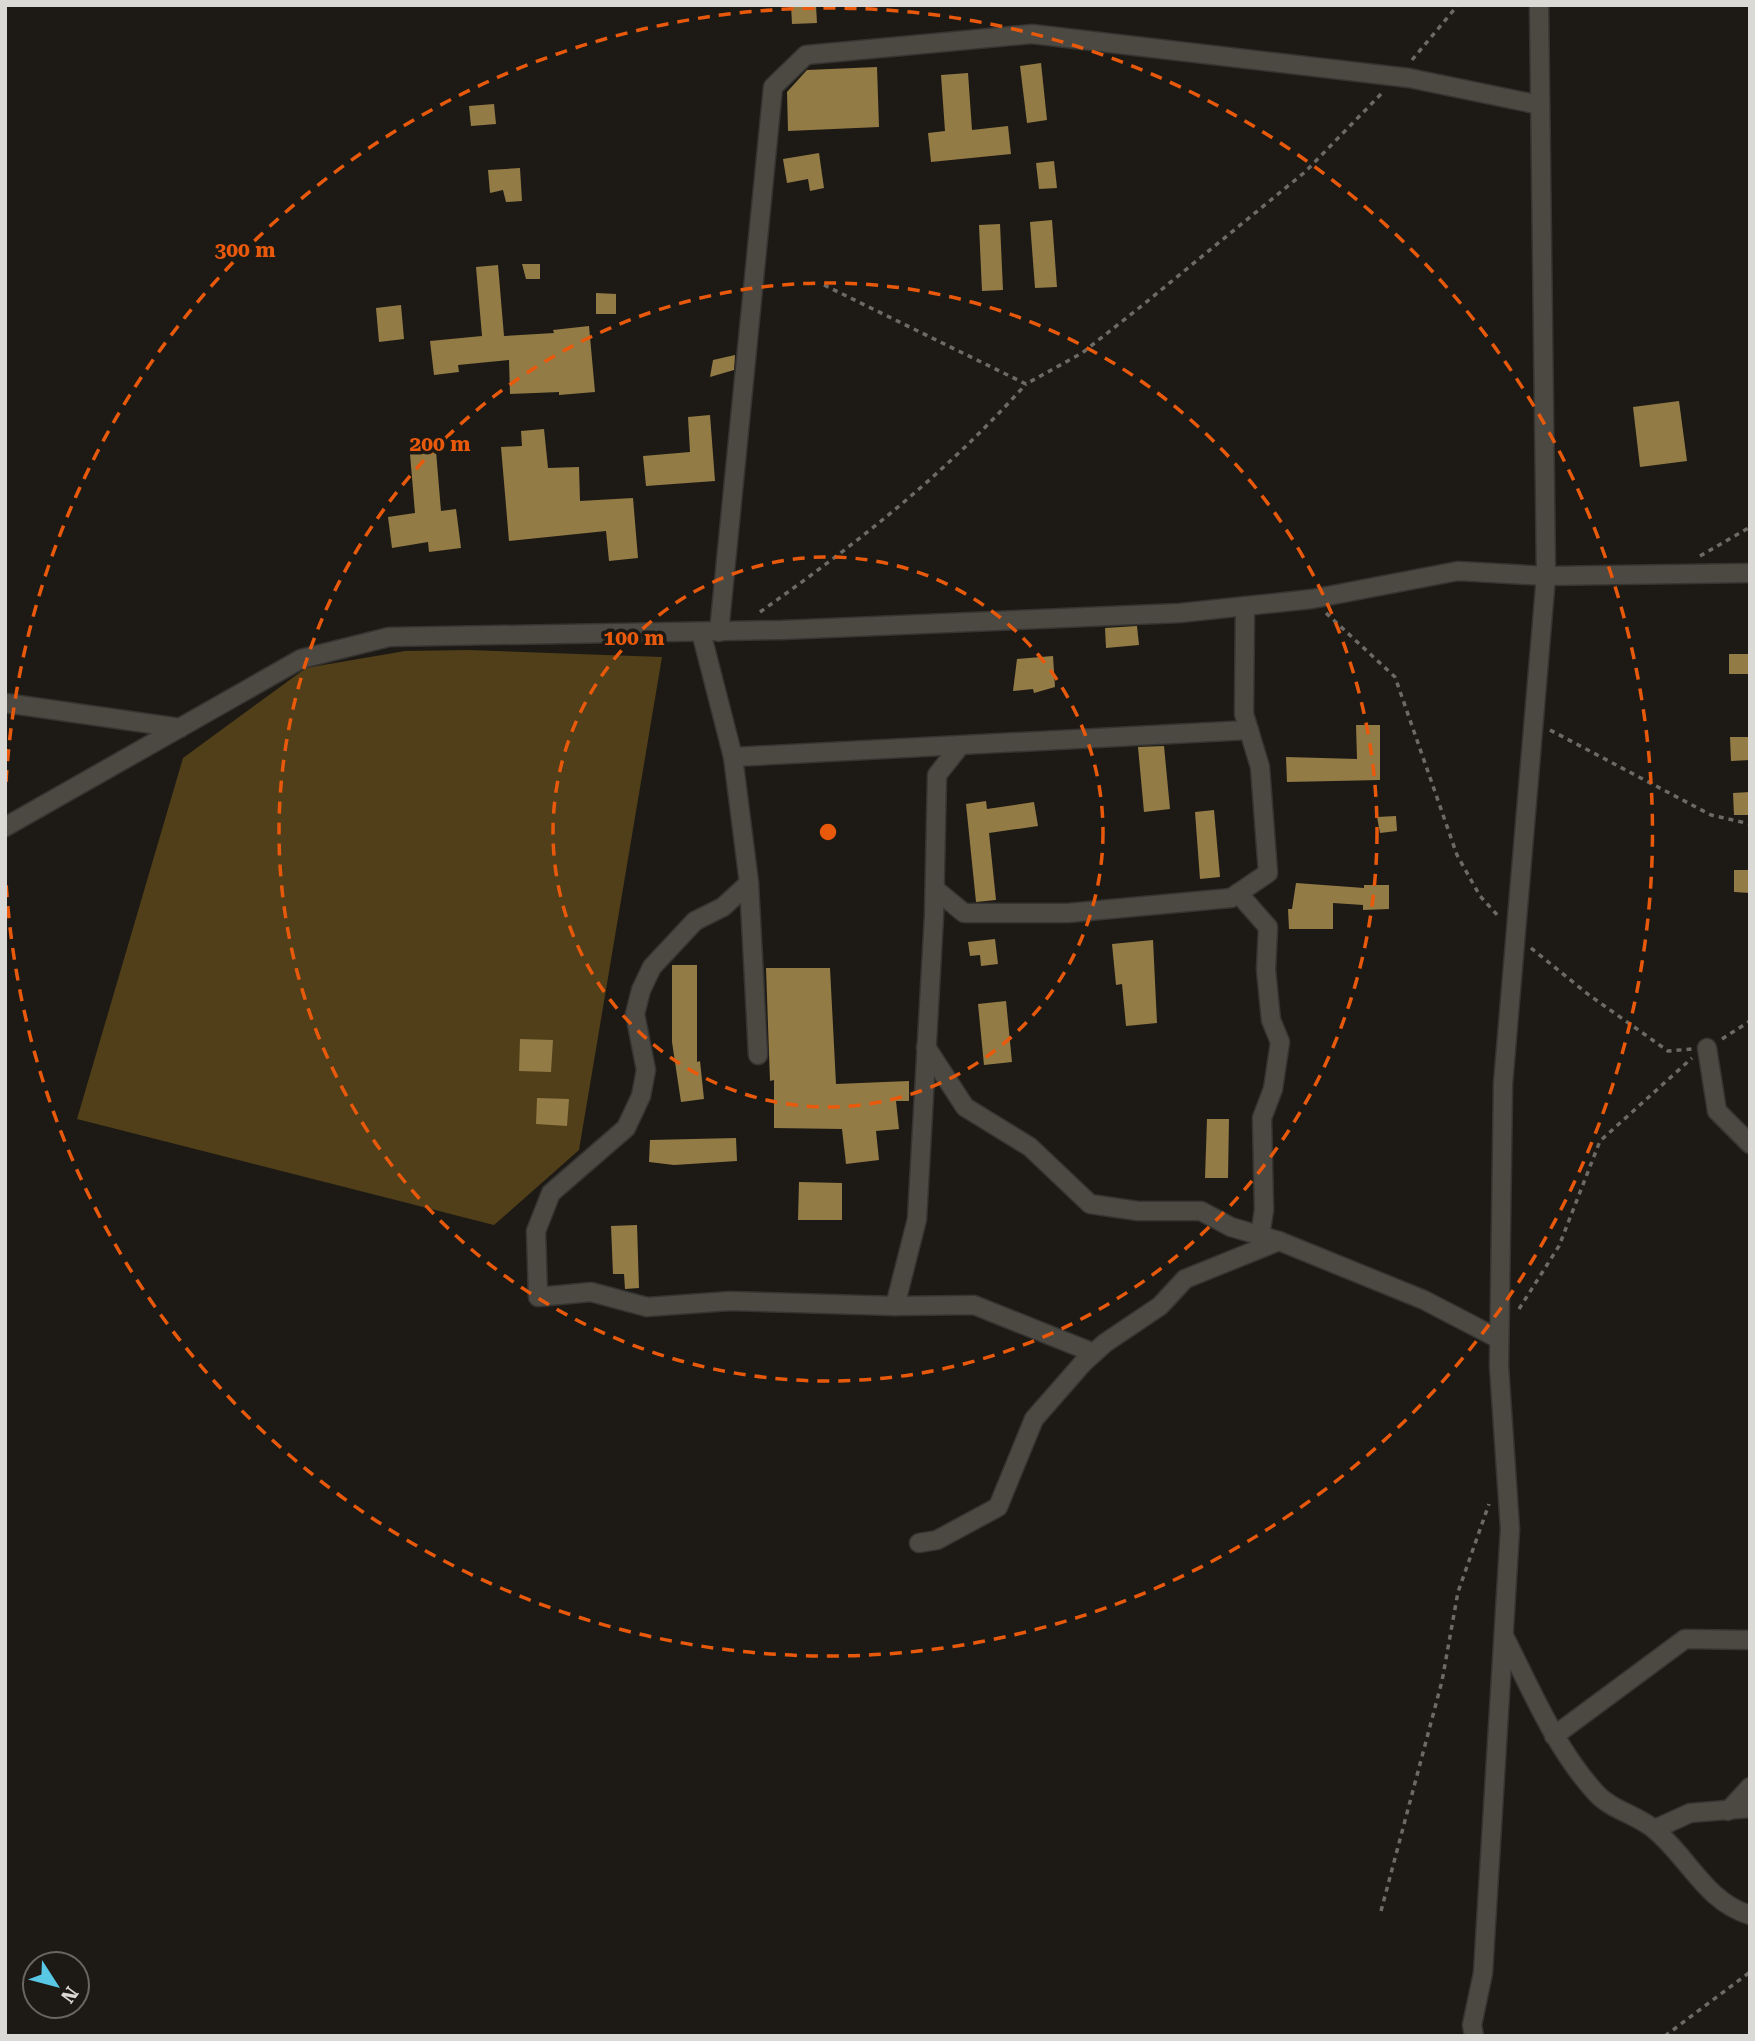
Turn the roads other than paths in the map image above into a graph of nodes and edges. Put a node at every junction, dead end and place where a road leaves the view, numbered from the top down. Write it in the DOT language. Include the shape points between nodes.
graph roads {
  1 [pos="1539,5"];
  2 [pos="1540,105"];
  3 [pos="1750,573"];
  4 [pos="1546,576"];
  5 [pos="1245,606"];
  6 [pos="710,632"];
  7 [pos="5,703"];
  8 [pos="180,728"];
  9 [pos="1249,730"];
  10 [pos="961,747"];
  11 [pos="733,757"];
  12 [pos="5,827"];
  13 [pos="749,883"];
  14 [pos="934,889"];
  15 [pos="1238,894"];
  16 [pos="926,1047"];
  17 [pos="1707,1048"];
  18 [pos="758,1055"];
  19 [pos="1750,1144"];
  20 [pos="1260,1236"];
  21 [pos="1279,1241"];
  22 [pos="895,1306"];
  23 [pos="1499,1339"];
  24 [pos="1094,1353"];
  25 [pos="919,1542"];
  26 [pos="1504,1636"];
  27 [pos="1750,1640"];
  28 [pos="1554,1736"];
  29 [pos="1750,1787"];
  30 [pos="1750,1808"];
  31 [pos="1728,1811"];
  32 [pos="1655,1829"];
  33 [pos="1750,1915"];
  34 [pos="1474,2036"];
  1 -- 2 [label="street"];
  2 -- 4 [label="street"];
  2 -- 6 [label="street" via="1396,78 1032,34 806,55 773,87"];
  3 -- 4 [label="street"];
  4 -- 5 [label="street" via="1458,571 1312,600"];
  4 -- 23 [label="street" via="1503,1084"];
  5 -- 6 [label="street" via="1180,613"];
  5 -- 9 [label="street" via="1244,714"];
  6 -- 8 [label="street" via="389,637 301,659"];
  6 -- 11 [label="street"];
  7 -- 8 [label="street"];
  8 -- 12 [label="street"];
  9 -- 10 [label="street"];
  9 -- 15 [label="street" via="1260,767 1268,873"];
  10 -- 11 [label="street"];
  10 -- 14 [label="street" via="937,775"];
  11 -- 13 [label="street"];
  13 -- 18 [label="street"];
  13 -- 22 [label="street" via="723,907 695,921 652,967 635,1014 646,1070 641,1096 626,1128 551,1193 536,1231 538,1297 591,1292 647,1307 730,1301"];
  14 -- 15 [label="street" via="964,913 1068,913"];
  14 -- 16 [label="street"];
  15 -- 20 [label="street" via="1268,927 1271,1020 1280,1042 1273,1089 1262,1118 1264,1210"];
  16 -- 20 [label="street" via="965,1108 1030,1147 1090,1204 1138,1211 1201,1211"];
  16 -- 22 [label="street" via="916,1220"];
  17 -- 19 [label="street" via="1717,1111"];
  20 -- 21 [label="street"];
  21 -- 23 [label="street" via="1424,1300"];
  21 -- 24 [label="street" via="1185,1279 1160,1306"];
  22 -- 24 [label="street" via="974,1305"];
  23 -- 26 [label="street" via="1510,1529"];
  24 -- 25 [label="street" via="1034,1419 998,1507 937,1540"];
  26 -- 28 [label="street"];
  26 -- 34 [label="street" via="1483,1973 1472,2025"];
  27 -- 28 [label="street" via="1685,1639"];
  28 -- 32 [label="street" via="1597,1795"];
  29 -- 31 [label="street"];
  30 -- 31 [label="street"];
  31 -- 32 [label="street" via="1690,1813"];
  32 -- 33 [label="street" via="1709,1890"];
}
